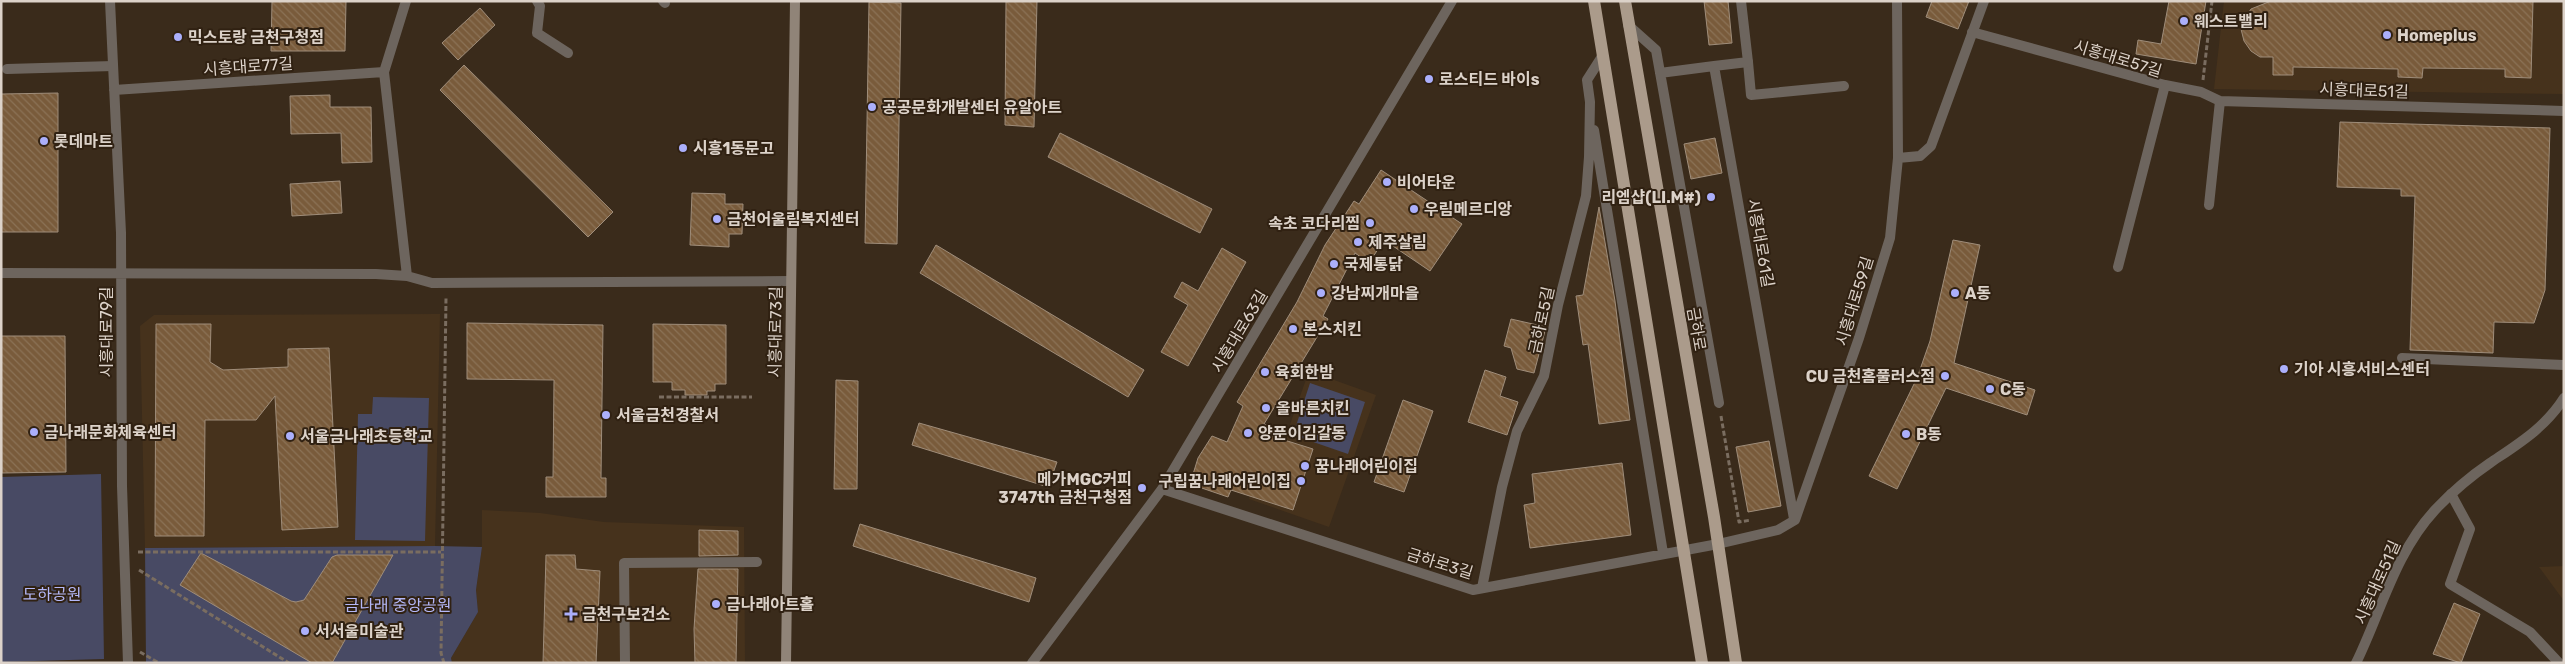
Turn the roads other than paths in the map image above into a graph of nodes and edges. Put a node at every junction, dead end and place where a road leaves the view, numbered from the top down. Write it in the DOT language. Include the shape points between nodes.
graph roads {
  1 [pos="110,1"];
  2 [pos="406,1"];
  3 [pos="537,1"];
  4 [pos="794,1"];
  5 [pos="1452,1"];
  6 [pos="1594,1"];
  7 [pos="1625,1"];
  8 [pos="1741,1"];
  9 [pos="1897,1"];
  10 [pos="1984,1"];
  11 [pos="1628,25"];
  12 [pos="1972,32"];
  13 [pos="568,52"];
  14 [pos="1603,55"];
  15 [pos="1748,62"];
  16 [pos="113,66"];
  17 [pos="1714,66"];
  18 [pos="7,69"];
  19 [pos="384,72"];
  20 [pos="1660,73"];
  21 [pos="1844,86"];
  22 [pos="2165,86"];
  23 [pos="114,90"];
  24 [pos="2220,101"];
  25 [pos="1590,102"];
  26 [pos="2564,111"];
  27 [pos="1898,158"];
  28 [pos="2209,205"];
  29 [pos="2118,267"];
  30 [pos="1,273"];
  31 [pos="120,273"];
  32 [pos="406,276"];
  33 [pos="791,281"];
  34 [pos="2402,358"];
  35 [pos="2564,365"];
  36 [pos="2564,398"];
  37 [pos="1719,403"];
  38 [pos="1162,490"];
  39 [pos="2451,494"];
  40 [pos="1795,520"];
  41 [pos="1718,544"];
  42 [pos="1683,549"];
  43 [pos="1663,553"];
  44 [pos="757,562"];
  45 [pos="1482,588"];
  46 [pos="128,663"];
  47 [pos="626,663"];
  48 [pos="786,663"];
  49 [pos="1032,663"];
  50 [pos="1702,663"];
  51 [pos="1736,663"];
  52 [pos="2356,663"];
  53 [pos="2559,663"];
  1 -- 16 [label="street, 시흥대로79길"];
  2 -- 19 [label="street"];
  3 -- 13 [label="street" via="540,6 537,33"];
  4 -- 33 [label="street, 시흥대로73길"];
  5 -- 38 [label="street, 시흥대로63길"];
  6 -- 14 [label="main road"];
  7 -- 11 [label="main road, 금하로"];
  8 -- 15 [label="street"];
  9 -- 27 [label="street, 시흥대로59길"];
  10 -- 12 [label="street"];
  11 -- 20 [label="street" via="1656,50"];
  11 -- 41 [label="main road, 금하로"];
  12 -- 22 [label="street, 시흥대로57길"];
  12 -- 27 [label="street" via="1931,146 1920,156"];
  14 -- 25 [label="street, 금하로5길" via="1587,80"];
  14 -- 42 [label="main road"];
  15 -- 17 [label="street"];
  15 -- 21 [label="street" via="1751,95"];
  16 -- 18 [label="street"];
  16 -- 23 [label="street, 시흥대로79길"];
  17 -- 20 [label="street"];
  17 -- 40 [label="street, 시흥대로61길"];
  19 -- 23 [label="street, 시흥대로77길"];
  19 -- 32 [label="street"];
  20 -- 37 [label="street"];
  22 -- 24 [label="street, 시흥대로51길" via="2201,92"];
  22 -- 29 [label="street, 시흥대로57길"];
  23 -- 31 [label="street, 시흥대로79길"];
  24 -- 26 [label="street, 시흥대로51길"];
  24 -- 28 [label="street"];
  25 -- 43 [label="street"];
  25 -- 45 [label="street, 금하로5길" via="1586,196 1544,376 1517,431 1502,487"];
  27 -- 40 [label="street, 시흥대로59길" via="1890,238 1856,348"];
  30 -- 31 [label="street"];
  31 -- 32 [label="street"];
  31 -- 46 [label="street, 시흥대로79길"];
  32 -- 33 [label="street" via="432,283"];
  33 -- 48 [label="street, 시흥대로73길"];
  34 -- 35 [label="street"];
  36 -- 39 [label="street, 시흥대로51길" via="2544,425"];
  38 -- 45 [label="street, 금하로3길" via="1473,590"];
  38 -- 49 [label="street, 시흥대로63길"];
  39 -- 52 [label="street, 시흥대로51길" via="2413,539 2388,586"];
  39 -- 53 [label="street" via="2470,529 2450,584 2530,632"];
  40 -- 41 [label="street" via="1778,530"];
  41 -- 42 [label="street, 금하로3길"];
  41 -- 51 [label="main road, 금하로"];
  42 -- 43 [label="street, 금하로3길"];
  42 -- 50 [label="main road"];
  43 -- 45 [label="street, 금하로3길"];
  44 -- 47 [label="street" via="624,563"];
}
